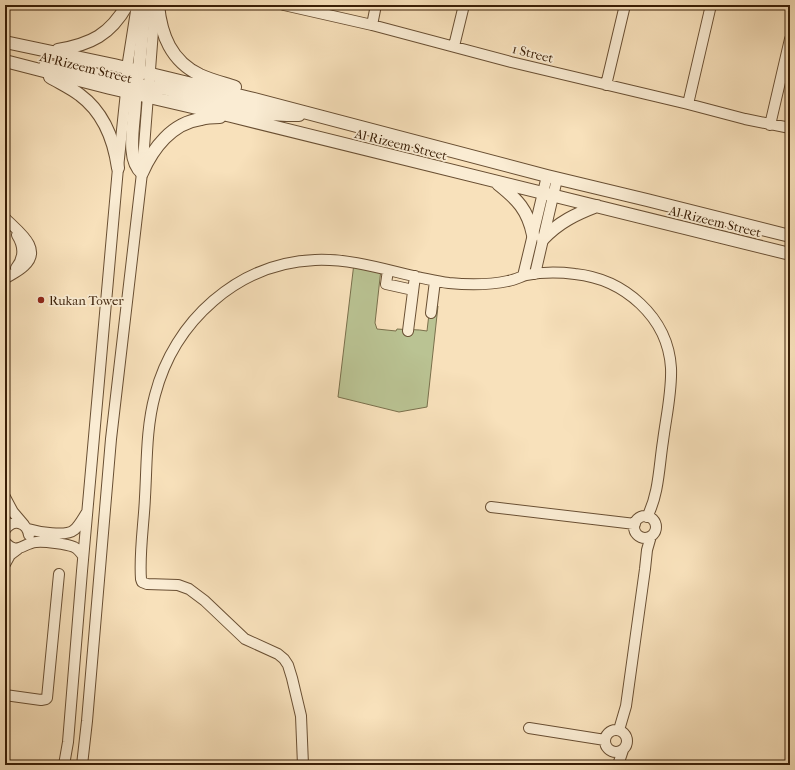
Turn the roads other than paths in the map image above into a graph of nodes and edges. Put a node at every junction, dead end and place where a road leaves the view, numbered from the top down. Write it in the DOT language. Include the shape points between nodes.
graph roads {
  1 [pos="127,5"];
  2 [pos="137,5"];
  3 [pos="144,5"];
  4 [pos="156,5"];
  5 [pos="288,5"];
  6 [pos="376,5"];
  7 [pos="464,5"];
  8 [pos="625,5"];
  9 [pos="711,5"];
  10 [pos="372,25"];
  11 [pos="790,39"];
  12 [pos="5,42"];
  13 [pos="454,46"];
  14 [pos="51,51"];
  15 [pos="5,61"];
  16 [pos="34,68"];
  17 [pos="138,71"];
  18 [pos="606,85"];
  19 [pos="137,88"];
  20 [pos="250,98"];
  21 [pos="688,104"];
  22 [pos="310,113"];
  23 [pos="231,116"];
  24 [pos="770,124"];
  25 [pos="790,128"];
  26 [pos="118,168"];
  27 [pos="142,173"];
  28 [pos="552,178"];
  29 [pos="494,181"];
  30 [pos="548,194"];
  31 [pos="597,206"];
  32 [pos="5,218"];
  33 [pos="790,236"];
  34 [pos="538,237"];
  35 [pos="790,254"];
  36 [pos="388,270"];
  37 [pos="535,274"];
  38 [pos="415,276"];
  39 [pos="523,276"];
  40 [pos="6,279"];
  41 [pos="435,281"];
  42 [pos="413,290"];
  43 [pos="431,313"];
  44 [pos="408,332"];
  45 [pos="7,501"];
  46 [pos="491,507"];
  47 [pos="87,512"];
  48 [pos="647,517"];
  49 [pos="634,524"];
  50 [pos="26,527"];
  51 [pos="6,529"];
  52 [pos="651,536"];
  53 [pos="640,537"];
  54 [pos="5,542"];
  55 [pos="21,548"];
  56 [pos="646,554"];
  57 [pos="84,556"];
  58 [pos="5,564"];
  59 [pos="59,574"];
  60 [pos="5,695"];
  61 [pos="529,728"];
  62 [pos="619,730"];
  63 [pos="605,740"];
  64 [pos="623,750"];
  65 [pos="612,751"];
  66 [pos="64,765"];
  67 [pos="82,765"];
  68 [pos="303,765"];
  69 [pos="618,765"];
  1 -- 14 [label="street" via="116,23 99,37 83,45"];
  2 -- 17 [label="street"];
  3 -- 17 [label="street"];
  4 -- 17 [label="street"];
  4 -- 20 [label="street" via="166,42 184,65 201,76 242,89"];
  5 -- 10 [label="street, 1 Street"];
  6 -- 10 [label="street"];
  7 -- 13 [label="street"];
  8 -- 18 [label="street"];
  9 -- 21 [label="street"];
  10 -- 13 [label="street, 1 Street"];
  11 -- 24 [label="street"];
  12 -- 14 [label="street, Al Rizeem Street"];
  13 -- 18 [label="street, 1 Street"];
  14 -- 17 [label="street, Al Rizeem Street"];
  15 -- 16 [label="street, Al Rizeem Street"];
  16 -- 19 [label="street" via="62,66"];
  16 -- 26 [label="street" via="81,95 96,111 110,137"];
  17 -- 19 [label="street"];
  17 -- 19 [label="street" via="145,80"];
  17 -- 20 [label="street, Al Rizeem Street"];
  18 -- 21 [label="street, 1 Street"];
  19 -- 22 [label="street" via="163,88 270,114"];
  19 -- 23 [label="street, Al Rizeem Street"];
  19 -- 26 [label="street"];
  19 -- 27 [label="street" via="132,157 135,166"];
  20 -- 22 [label="street, Al Rizeem Street"];
  21 -- 24 [label="street, 1 Street"];
  22 -- 28 [label="street, Al Rizeem Street"];
  23 -- 27 [label="street" via="201,119 179,127 157,146"];
  23 -- 29 [label="street, Al Rizeem Street"];
  24 -- 25 [label="street, 1 Street"];
  26 -- 47 [label="street"];
  27 -- 67 [label="street" via="111,439"];
  28 -- 30 [label="street"];
  28 -- 33 [label="street, Al Rizeem Street"];
  29 -- 30 [label="street, Al Rizeem Street"];
  29 -- 34 [label="street" via="521,205"];
  30 -- 31 [label="street, Al Rizeem Street"];
  30 -- 34 [label="street"];
  31 -- 34 [label="street" via="575,214"];
  31 -- 35 [label="street, Al Rizeem Street"];
  32 -- 40 [label="street" via="27,240 31,254 24,267"];
  34 -- 37 [label="street"];
  34 -- 39 [label="street"];
  36 -- 38 [label="street"];
  36 -- 42 [label="street" via="386,284"];
  36 -- 68 [label="street" via="343,261 302,261 265,270 230,287 205,308 179,340 162,372 152,408 148,437 142,582 178,585 189,590 205,601 245,639 284,659 292,678 301,716"];
  37 -- 39 [label="street"];
  37 -- 48 [label="street" via="578,274 612,285 642,305 653,317 663,336 670,356 671,383 655,496"];
  38 -- 41 [label="street"];
  38 -- 42 [label="street"];
  39 -- 41 [label="street" via="483,284"];
  41 -- 43 [label="street"];
  42 -- 44 [label="street"];
  45 -- 50 [label="street"];
  45 -- 51 [label="street" via="9,519"];
  46 -- 49 [label="street"];
  47 -- 50 [label="street" via="75,530 66,534 40,532"];
  47 -- 57 [label="street"];
  48 -- 49 [label="street" via="638,519"];
  48 -- 52 [label="street" via="656,525"];
  49 -- 53 [label="street"];
  50 -- 51 [label="street" via="15,523"];
  50 -- 55 [label="street" via="30,537"];
  52 -- 53 [label="street"];
  52 -- 56 [label="street"];
  53 -- 56 [label="street"];
  54 -- 55 [label="street" via="13,548"];
  55 -- 57 [label="street" via="37,542 65,545"];
  55 -- 58 [label="street" via="10,555"];
  56 -- 62 [label="street" via="626,706"];
  57 -- 66 [label="street"];
  59 -- 60 [label="street" via="47,698 41,700"];
  61 -- 63 [label="street"];
  62 -- 63 [label="street" via="610,732"];
  62 -- 64 [label="street" via="627,739 627,745"];
  63 -- 65 [label="street" via="607,748"];
  64 -- 65 [label="street"];
  64 -- 69 [label="street"];
  65 -- 69 [label="street"];
}
